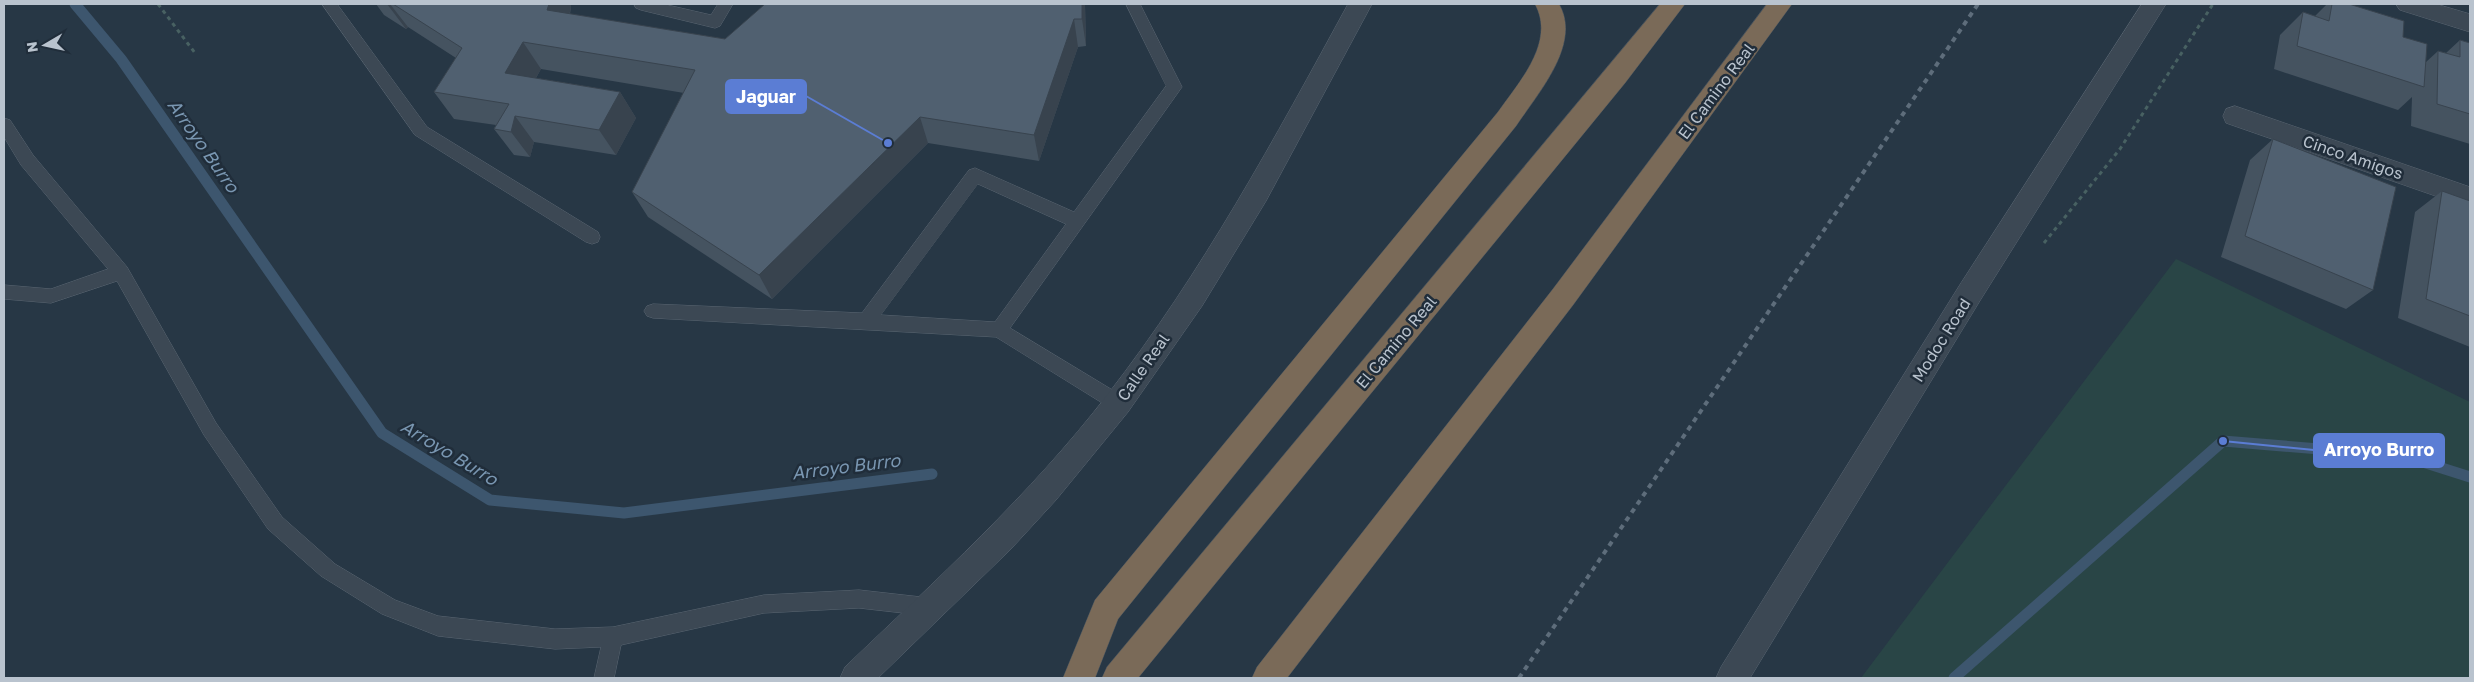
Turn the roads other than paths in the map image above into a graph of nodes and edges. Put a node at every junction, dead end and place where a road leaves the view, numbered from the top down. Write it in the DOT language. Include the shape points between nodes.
graph roads {
  1 [pos="329,4"];
  2 [pos="641,4"];
  3 [pos="726,4"];
  4 [pos="1133,4"];
  5 [pos="1360,4"];
  6 [pos="1548,4"];
  7 [pos="1673,4"];
  8 [pos="1780,4"];
  9 [pos="2154,4"];
  10 [pos="2408,4"];
  11 [pos="2470,24"];
  12 [pos="2235,116"];
  13 [pos="4,124"];
  14 [pos="2470,198"];
  15 [pos="1076,221"];
  16 [pos="592,237"];
  17 [pos="120,272"];
  18 [pos="4,292"];
  19 [pos="653,311"];
  20 [pos="866,321"];
  21 [pos="999,330"];
  22 [pos="1118,403"];
  23 [pos="930,607"];
  24 [pos="1316,616"];
  25 [pos="613,638"];
  26 [pos="604,678"];
  27 [pos="856,678"];
  28 [pos="1079,678"];
  29 [pos="1118,678"];
  30 [pos="1268,678"];
  31 [pos="1292,678"];
  32 [pos="1732,678"];
  1 -- 16 [label="lane" via="421,131"];
  2 -- 3 [label="lane" via="715,22"];
  4 -- 15 [label="lane" via="1174,87"];
  5 -- 22 [label="street, Calle Real" via="1257,194 1192,298"];
  6 -- 28 [label="highway" via="1552,8 1556,32 1541,69 1507,119 1106,610"];
  7 -- 29 [label="highway, El Camino Real"];
  8 -- 24 [label="highway, El Camino Real" via="1563,296"];
  9 -- 32 [label="street, Modoc Road" via="1971,291"];
  10 -- 11 [label="street"];
  12 -- 14 [label="street, Cinco Amigos"];
  13 -- 17 [label="lane" via="27,160"];
  15 -- 20 [label="lane" via="975,175"];
  15 -- 21 [label="lane"];
  17 -- 18 [label="lane" via="51,296"];
  17 -- 25 [label="lane" via="210,428 270,515 328,570 388,607 438,626 555,639"];
  19 -- 20 [label="lane"];
  20 -- 21 [label="lane"];
  21 -- 22 [label="lane"];
  22 -- 23 [label="street, Calle Real" via="1039,497"];
  23 -- 25 [label="lane" via="859,599 764,604"];
  23 -- 27 [label="street, Calle Real"];
  24 -- 30 [label="highway, El Camino Real"];
  24 -- 31 [label="highway"];
  25 -- 26 [label="lane"];
}
